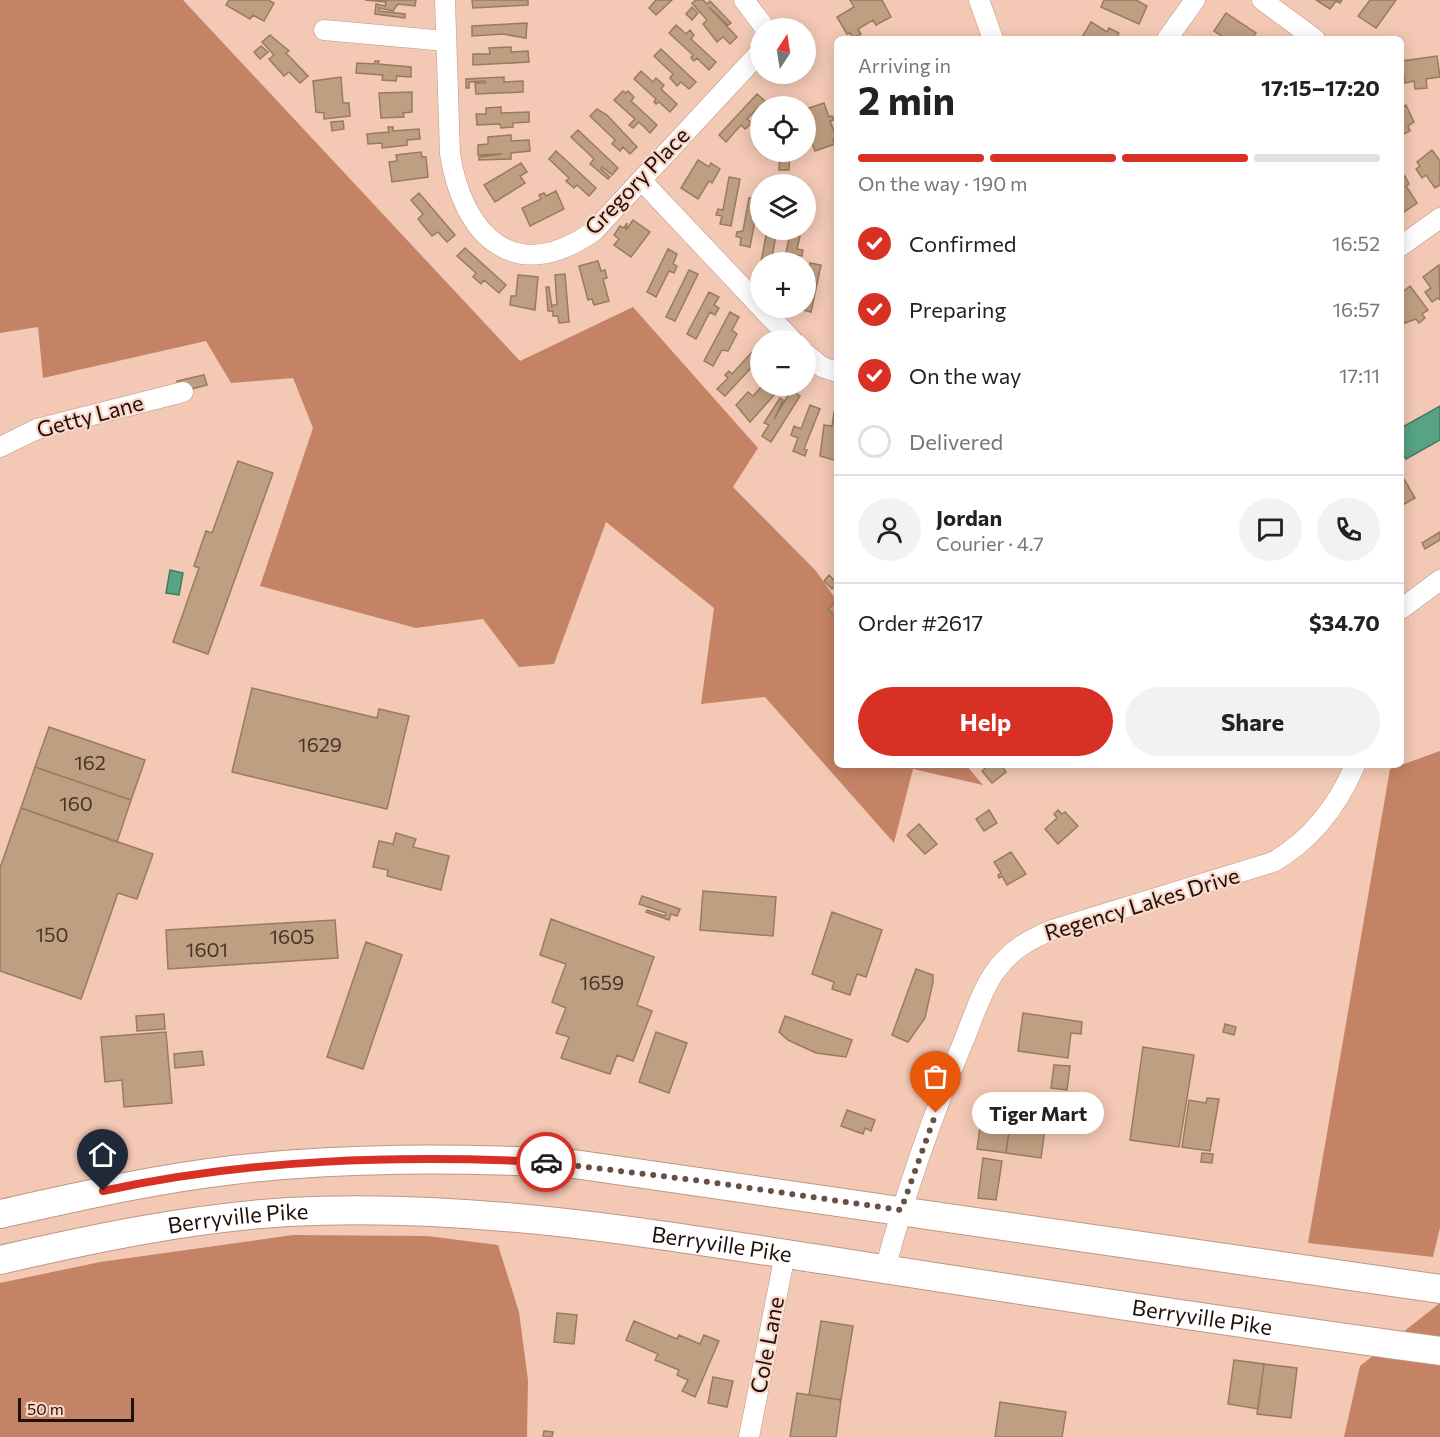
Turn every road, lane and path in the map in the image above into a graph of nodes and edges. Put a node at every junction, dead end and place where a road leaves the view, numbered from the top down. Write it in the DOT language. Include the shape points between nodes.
graph roads {
  1 [pos="445,0"];
  2 [pos="744,0"];
  3 [pos="979,0"];
  4 [pos="1195,0"];
  5 [pos="1262,0"];
  6 [pos="758,18"];
  7 [pos="324,30"];
  8 [pos="992,36"];
  9 [pos="1169,36"];
  10 [pos="1312,36"];
  11 [pos="446,41"];
  12 [pos="750,61"];
  13 [pos="641,180"];
  14 [pos="1440,218"];
  15 [pos="1404,244"];
  16 [pos="783,330"];
  17 [pos="816,362"];
  18 [pos="834,371"];
  19 [pos="183,392"];
  20 [pos="0,447"];
  21 [pos="1440,580"];
  22 [pos="1404,607"];
  23 [pos="1353,768"];
  24 [pos="901,1210"];
  25 [pos="0,1214"];
  26 [pos="785,1254"];
  27 [pos="0,1260"];
  28 [pos="885,1269"];
  29 [pos="1440,1289"];
  30 [pos="1440,1351"];
  31 [pos="749,1437"];
  1 -- 11 [label="street, Gregory Place"];
  2 -- 6 [label="street"];
  3 -- 8 [label="street"];
  4 -- 9 [label="street"];
  5 -- 10 [label="street"];
  7 -- 11 [label="street"];
  11 -- 13 [label="street, Gregory Place" via="453,173 474,223 494,243 525,254 558,252 594,231"];
  12 -- 13 [label="street, Gregory Place"];
  13 -- 16 [label="street"];
  14 -- 15 [label="street"];
  17 -- 18 [label="street"];
  19 -- 20 [label="street, Getty Lane" via="37,429"];
  21 -- 22 [label="street"];
  23 -- 24 [label="street, Regency Lakes Drive" via="1324,818 1304,840 1273,862 1052,930 1014,951 994,973 983,995"];
  24 -- 25 [label="highway" via="567,1163 423,1160 345,1161 232,1170 141,1183"];
  24 -- 28 [label="street, Regency Lakes Drive"];
  24 -- 29 [label="highway"];
  26 -- 27 [label="highway, Berryville Pike" via="485,1216 343,1211 287,1212 156,1228"];
  26 -- 28 [label="highway, Berryville Pike"];
  26 -- 31 [label="street, Cole Lane"];
  28 -- 30 [label="highway, Berryville Pike"];
}
